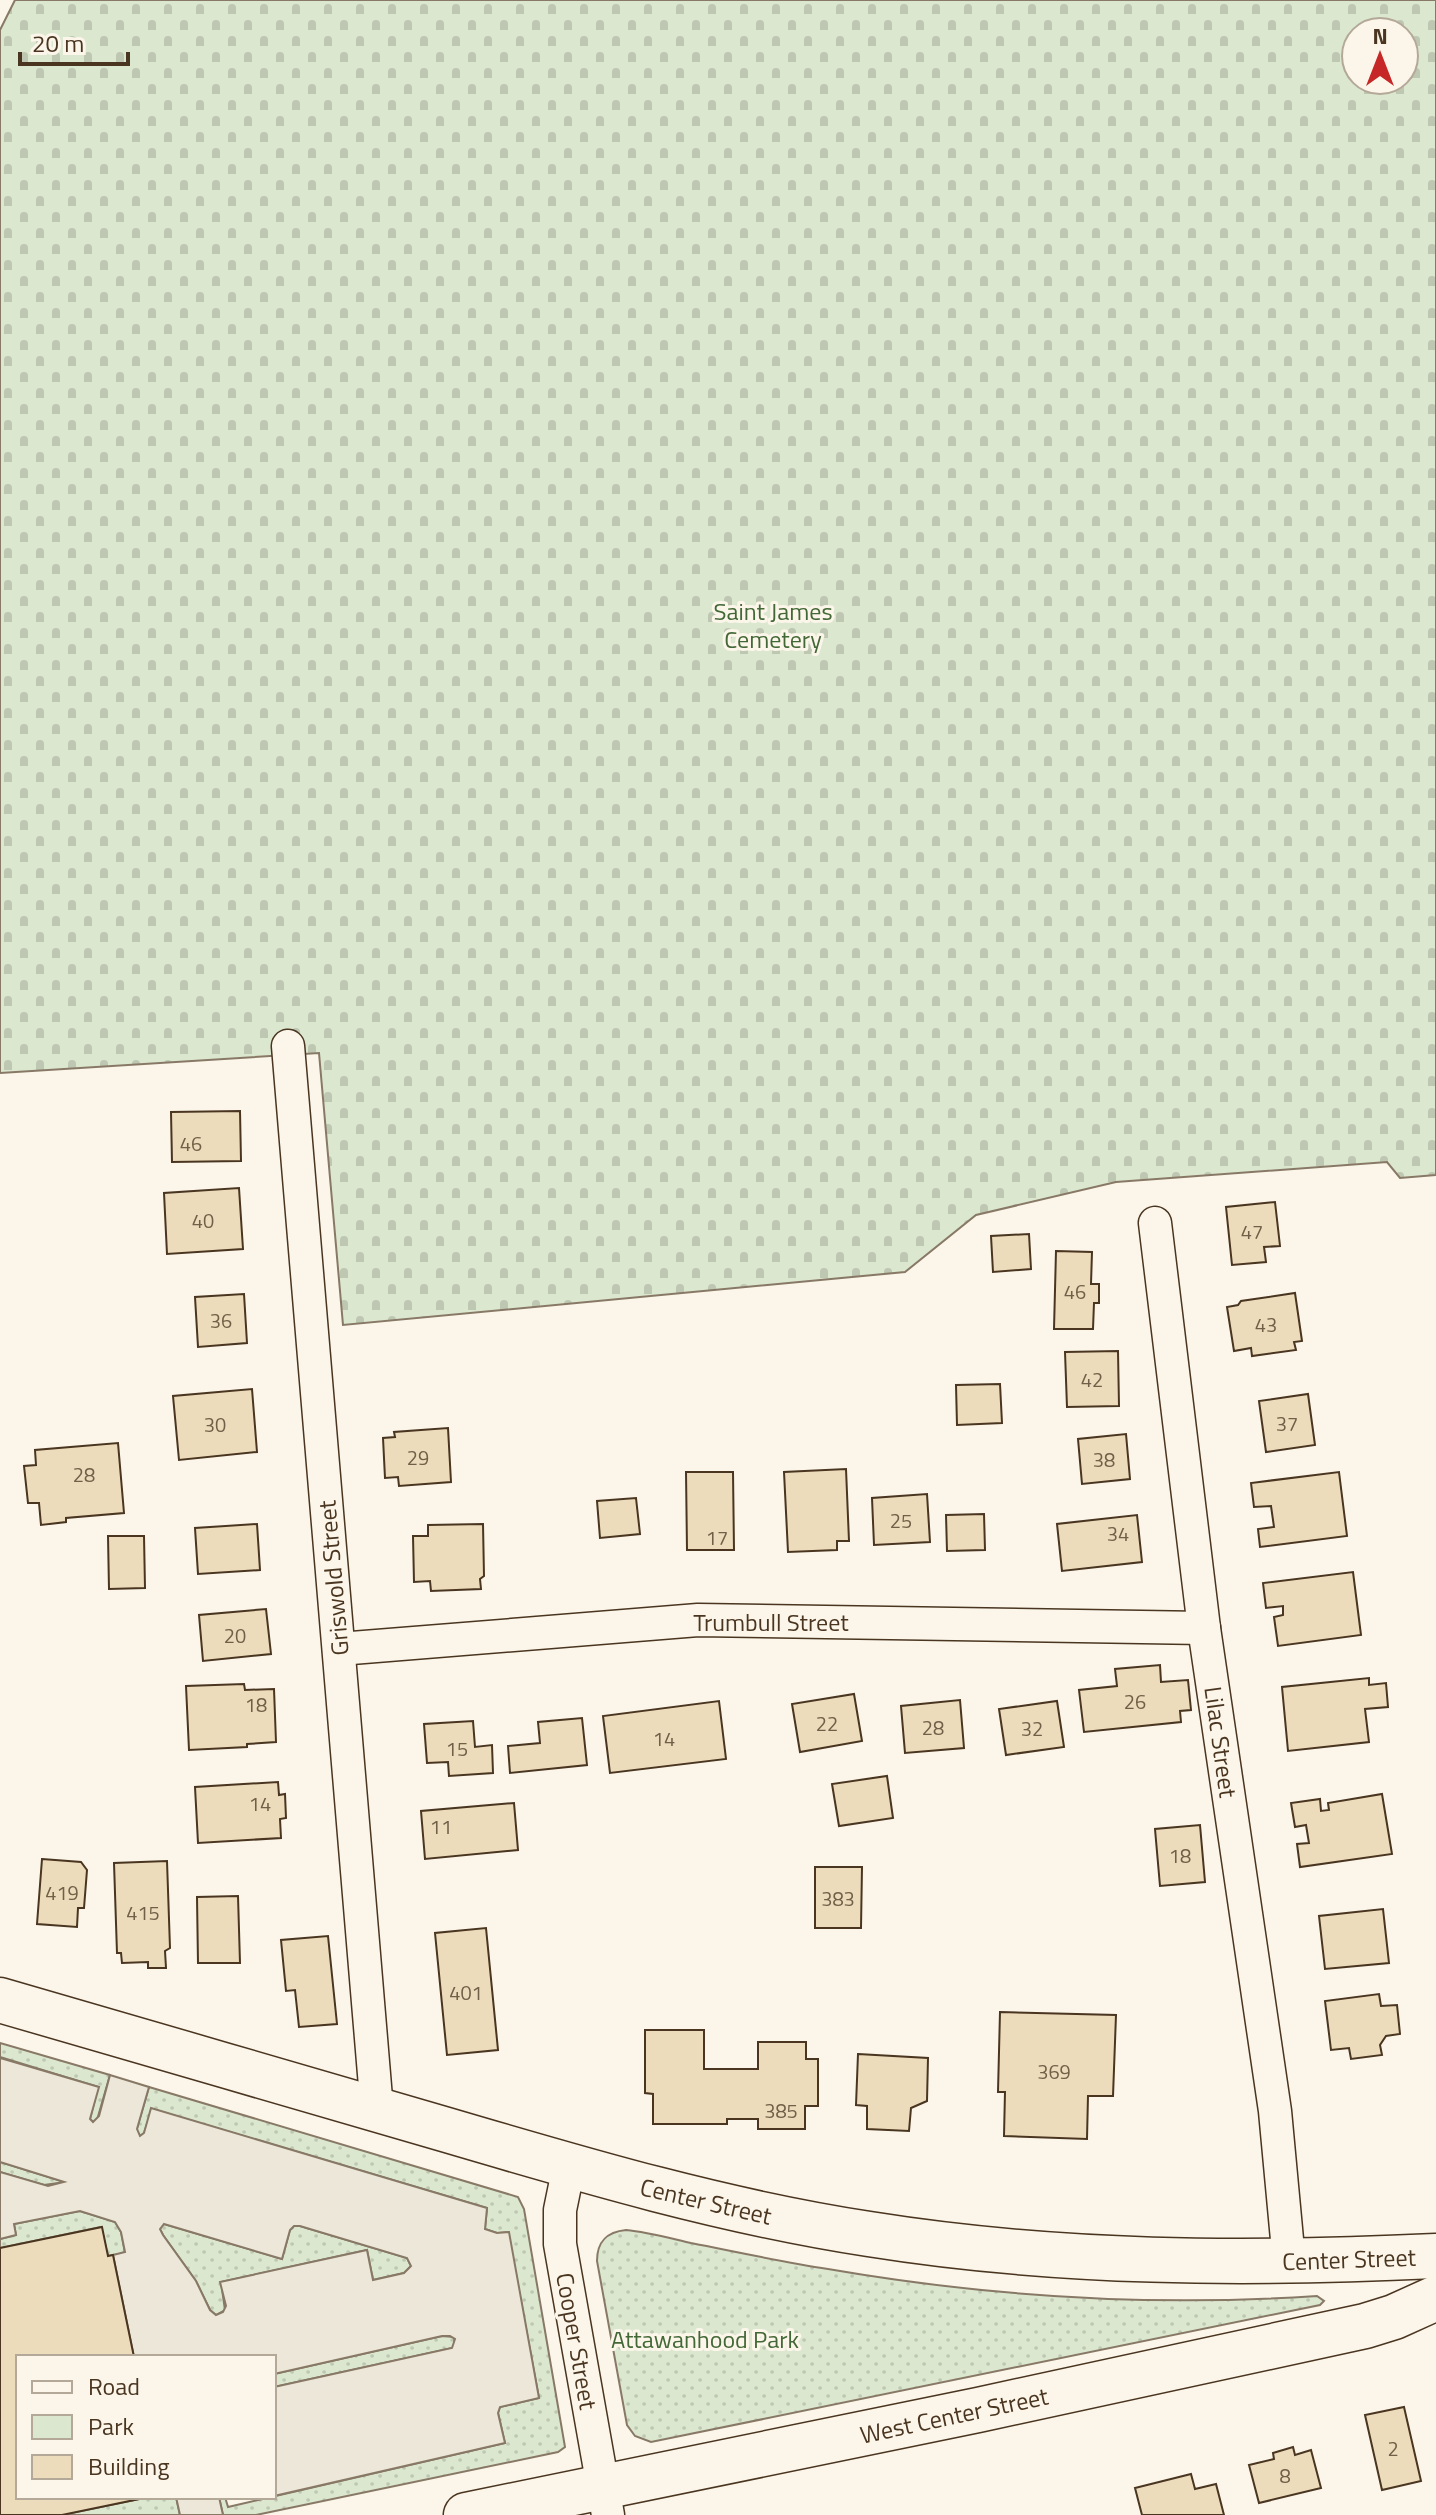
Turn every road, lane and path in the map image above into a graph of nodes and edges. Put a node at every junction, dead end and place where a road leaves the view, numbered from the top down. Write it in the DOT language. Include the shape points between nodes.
graph roads {
  1 [pos="288,1046"];
  2 [pos="1155,1223"];
  3 [pos="1204,1628"];
  4 [pos="339,1649"];
  5 [pos="0,2000"];
  6 [pos="377,2110"];
  7 [pos="569,2166"];
  8 [pos="1436,2256"];
  9 [pos="1289,2261"];
  10 [pos="1436,2298"];
  11 [pos="605,2501"];
  12 [pos="466,2515"];
  1 -- 4 [label="street, Griswold Street"];
  2 -- 3 [label="street, Lilac Street"];
  3 -- 4 [label="street, Trumbull Street" via="698,1620"];
  3 -- 9 [label="street, Lilac Street" via="1275,2111"];
  4 -- 6 [label="street, Griswold Street"];
  5 -- 6 [label="main road, Center Street"];
  6 -- 7 [label="main road, Center Street"];
  7 -- 9 [label="main road, Center Street" via="743,2211 945,2245 1123,2260"];
  7 -- 11 [label="street, Cooper Street" via="560,2244"];
  8 -- 9 [label="main road, Center Street"];
  10 -- 11 [label="main road, West Center Street" via="1365,2326 993,2407"];
  11 -- 12 [label="main road, West Center Street"];
}
